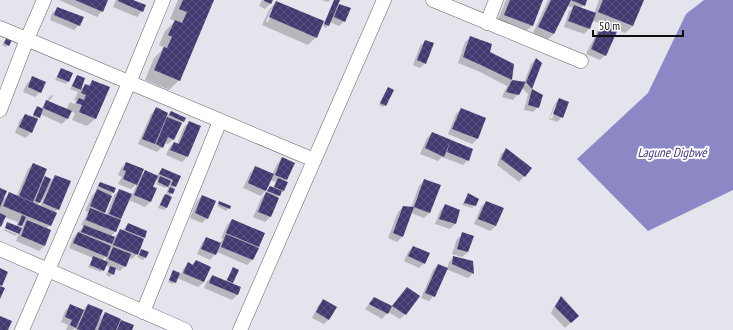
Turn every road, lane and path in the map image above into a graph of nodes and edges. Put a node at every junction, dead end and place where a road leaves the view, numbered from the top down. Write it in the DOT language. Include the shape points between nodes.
graph roads {
  1 [pos="44,0"];
  2 [pos="162,0"];
  3 [pos="384,0"];
  4 [pos="433,0"];
  5 [pos="496,0"];
  6 [pos="486,22"];
  7 [pos="0,28"];
  8 [pos="27,39"];
  9 [pos="581,60"];
  10 [pos="129,83"];
  11 [pos="0,110"];
  12 [pos="220,121"];
  13 [pos="314,160"];
  14 [pos="0,249"];
  15 [pos="49,271"];
  16 [pos="143,312"];
  17 [pos="22,330"];
  18 [pos="185,330"];
  19 [pos="240,330"];
  1 -- 8 [label="street"];
  2 -- 10 [label="street"];
  3 -- 13 [label="street"];
  4 -- 6 [label="street"];
  5 -- 6 [label="street"];
  6 -- 9 [label="street"];
  7 -- 8 [label="street"];
  8 -- 10 [label="street"];
  8 -- 11 [label="street"];
  10 -- 12 [label="street"];
  10 -- 15 [label="street"];
  12 -- 13 [label="street"];
  12 -- 16 [label="street"];
  13 -- 19 [label="street"];
  14 -- 15 [label="street"];
  15 -- 16 [label="street"];
  15 -- 17 [label="street"];
  16 -- 18 [label="street"];
}
